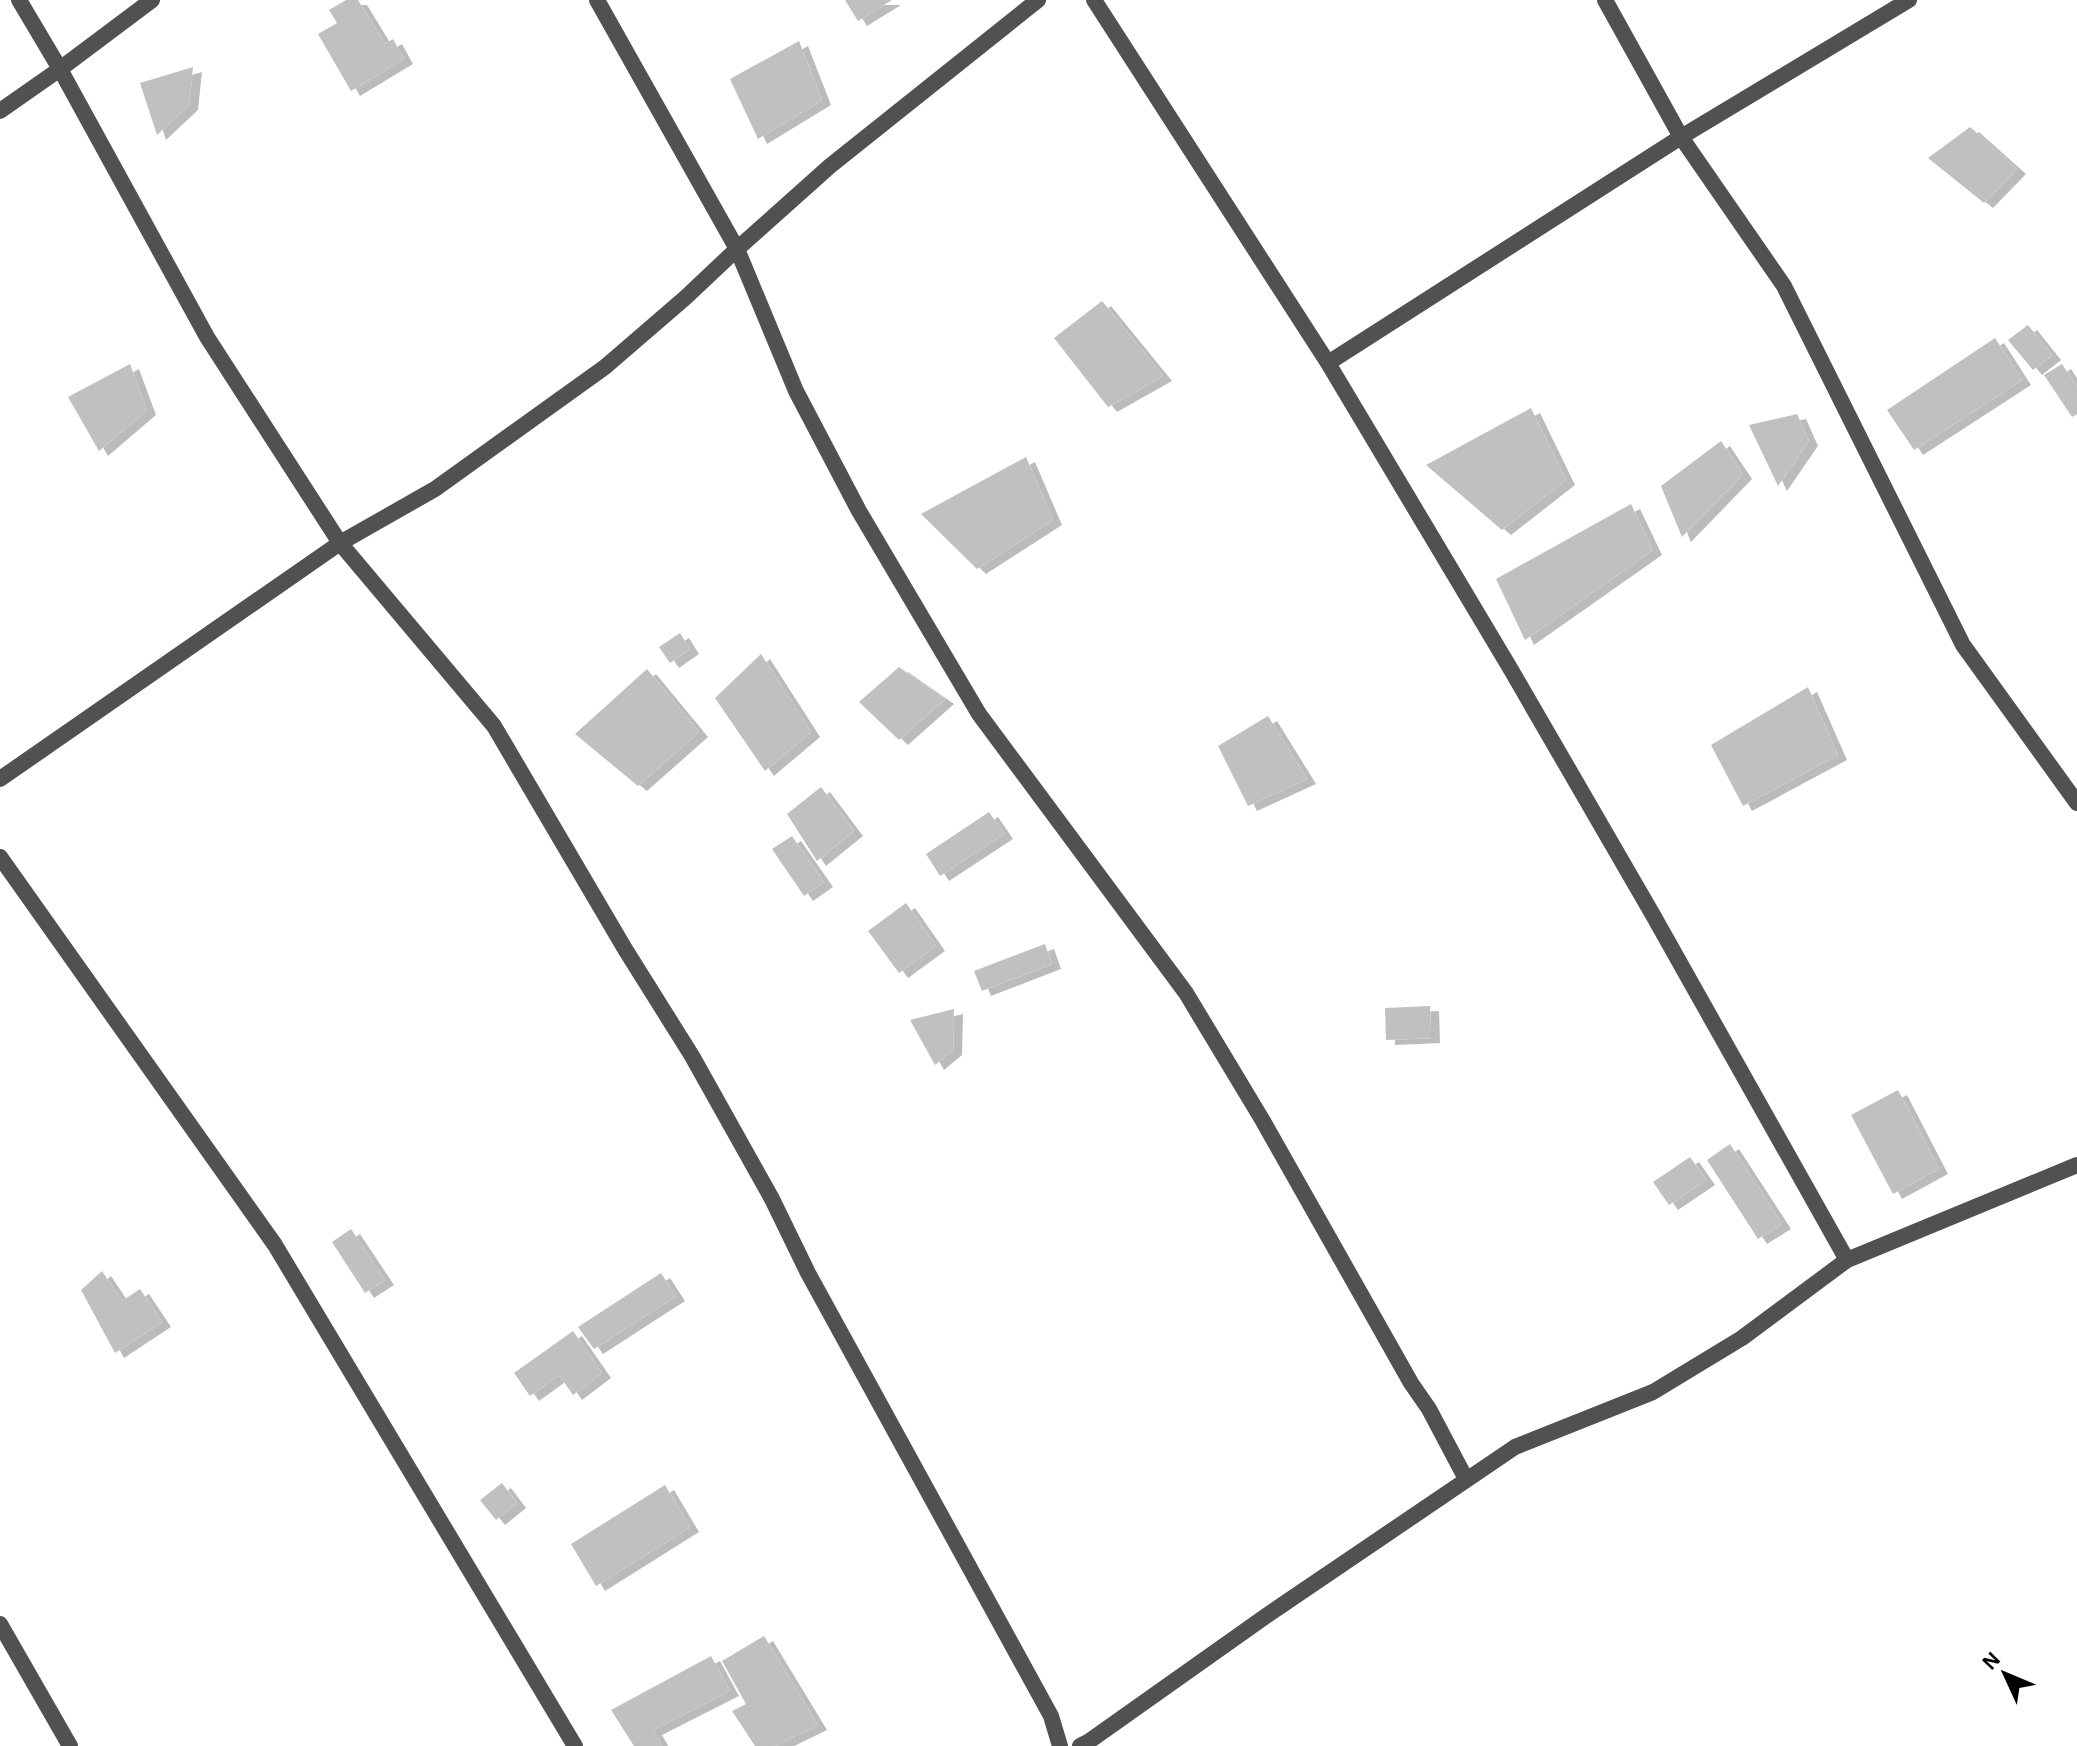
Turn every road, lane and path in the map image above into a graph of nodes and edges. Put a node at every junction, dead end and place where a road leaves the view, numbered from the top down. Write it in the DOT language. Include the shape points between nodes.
graph roads {
  1 [pos="19,0"];
  2 [pos="152,0"];
  3 [pos="597,0"];
  4 [pos="1038,0"];
  5 [pos="1094,0"];
  6 [pos="1605,0"];
  7 [pos="1909,0"];
  8 [pos="60,69"];
  9 [pos="0,111"];
  10 [pos="1681,137"];
  11 [pos="737,249"];
  12 [pos="1328,363"];
  13 [pos="340,543"];
  14 [pos="0,779"];
  15 [pos="2077,803"];
  16 [pos="0,857"];
  17 [pos="2077,1165"];
  18 [pos="1847,1260"];
  19 [pos="1466,1479"];
  20 [pos="0,1624"];
  21 [pos="1086,1745"];
  22 [pos="70,1746"];
  23 [pos="575,1746"];
  24 [pos="1060,1746"];
  1 -- 8 [label="street"];
  2 -- 8 [label="street"];
  3 -- 11 [label="street"];
  4 -- 11 [label="street" via="852,148"];
  5 -- 12 [label="street"];
  6 -- 10 [label="street"];
  7 -- 10 [label="street"];
  8 -- 9 [label="street"];
  8 -- 13 [label="street" via="207,337"];
  10 -- 12 [label="street"];
  10 -- 15 [label="street" via="1784,286 1963,645"];
  11 -- 13 [label="street" via="605,367 435,489"];
  11 -- 19 [label="street" via="796,391 859,511 979,714 1186,993"];
  12 -- 18 [label="street" via="1653,915"];
  13 -- 14 [label="street"];
  13 -- 24 [label="street" via="494,726 692,1056 1051,1716"];
  16 -- 23 [label="street" via="275,1245"];
  17 -- 18 [label="street"];
  18 -- 19 [label="street" via="1742,1338 1653,1392 1515,1447"];
  19 -- 21 [label="street"];
  20 -- 22 [label="street"];
}
